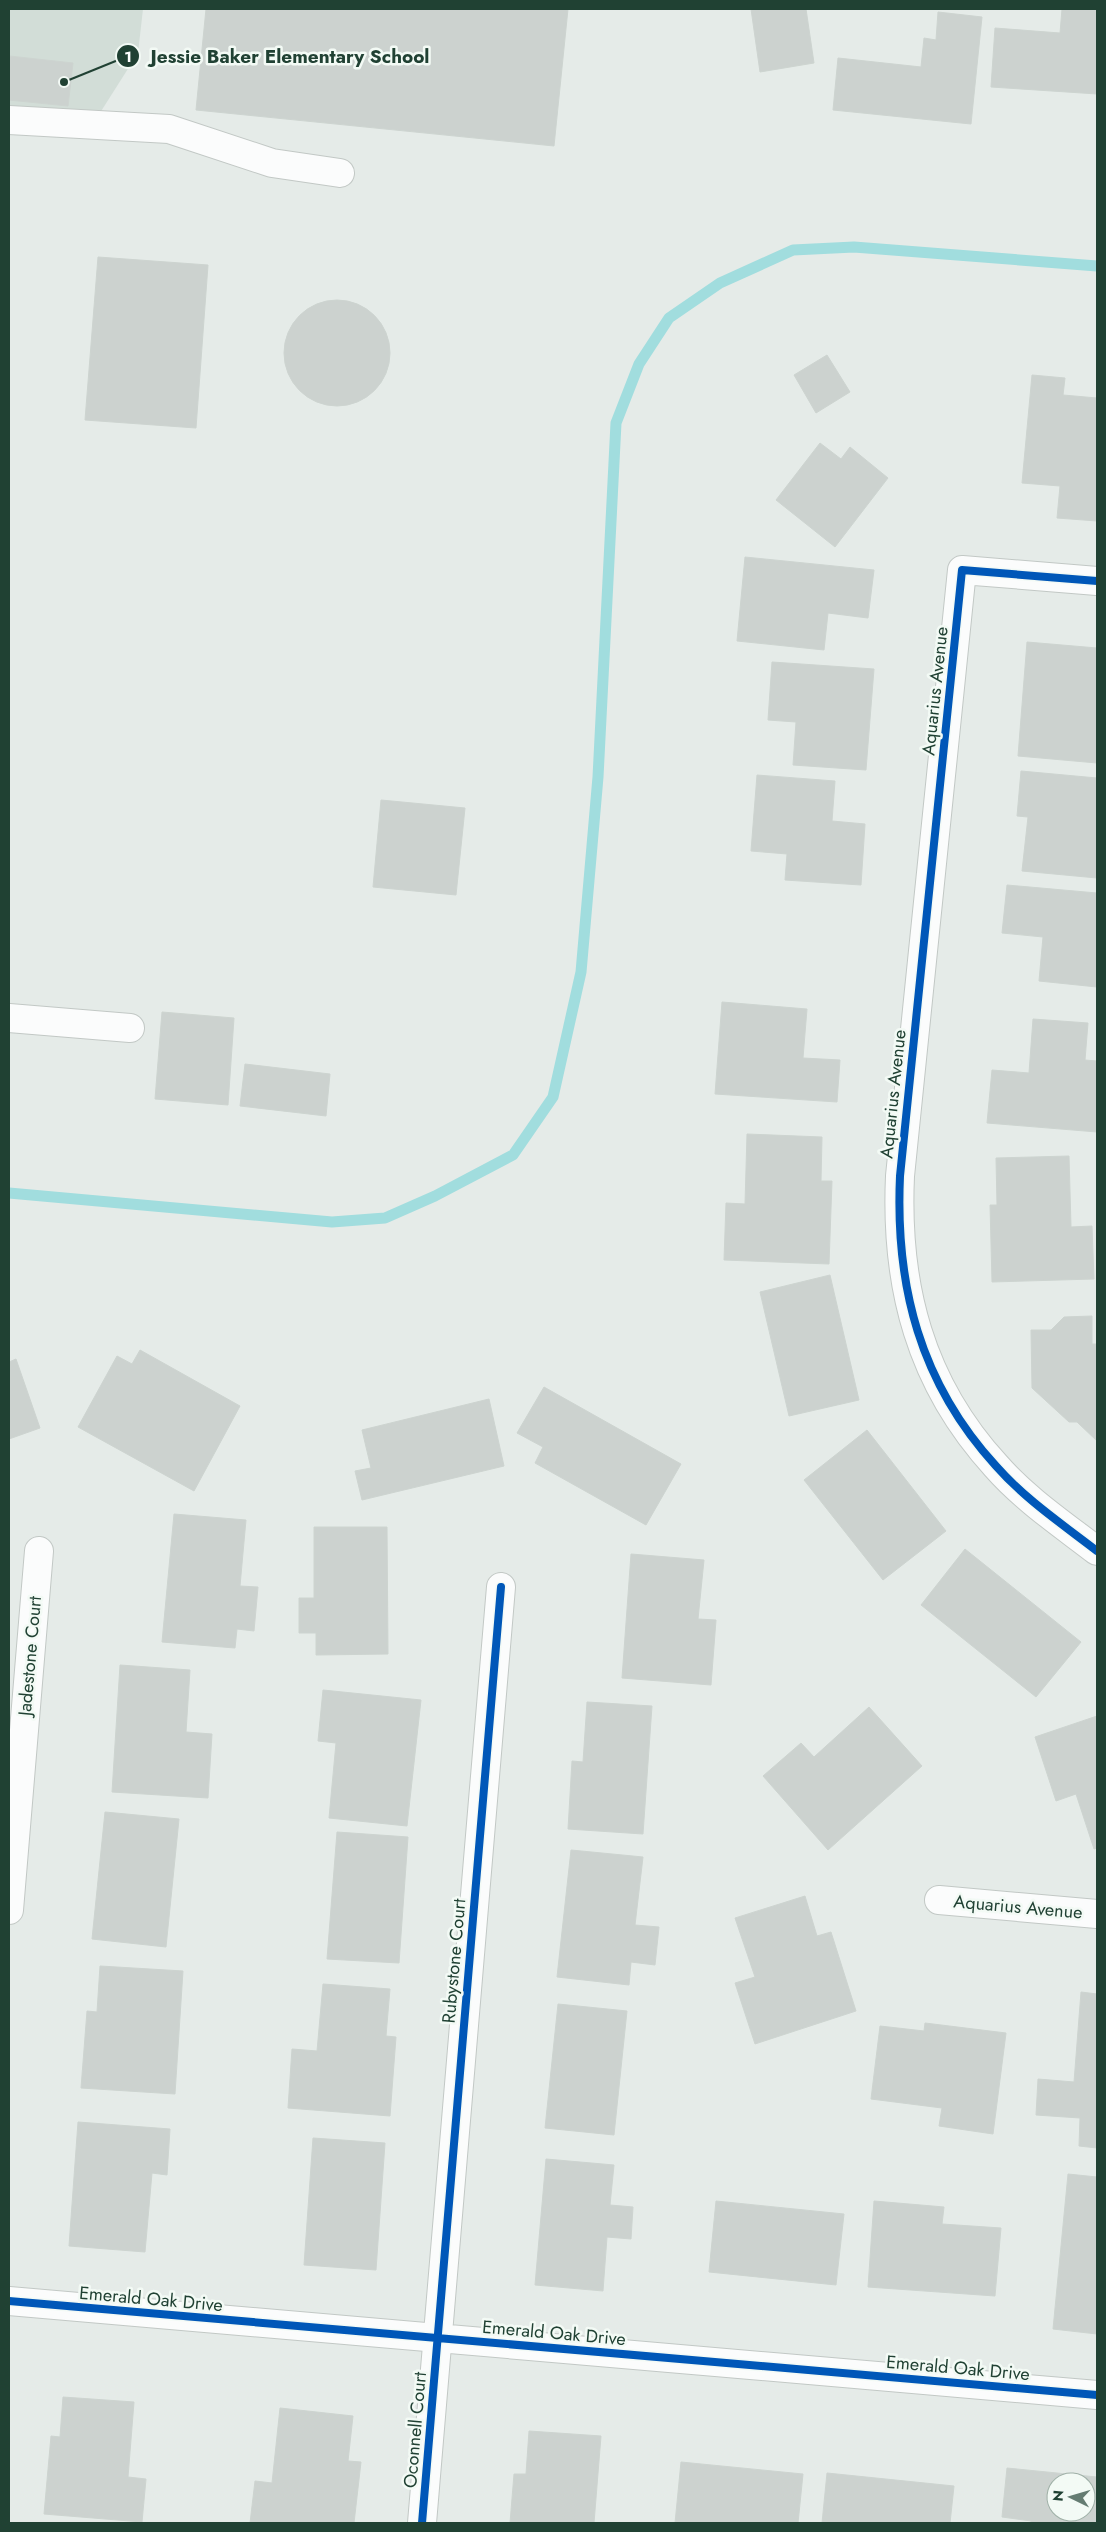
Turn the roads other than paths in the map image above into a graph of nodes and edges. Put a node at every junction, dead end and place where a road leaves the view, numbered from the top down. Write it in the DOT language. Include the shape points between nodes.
graph roads {
  1 [pos="9,120"];
  2 [pos="340,173"];
  3 [pos="1097,581"];
  4 [pos="9,1018"];
  5 [pos="130,1028"];
  6 [pos="39,1551"];
  7 [pos="1097,1551"];
  8 [pos="501,1587"];
  9 [pos="939,1900"];
  10 [pos="9,1910"];
  11 [pos="1097,1914"];
  12 [pos="9,2301"];
  13 [pos="438,2338"];
  14 [pos="1097,2395"];
  15 [pos="422,2523"];
  1 -- 2 [label="street" via="169,129 272,163"];
  3 -- 7 [label="street, Aquarius Avenue" via="962,570 898,1221 910,1308 924,1351 943,1393 967,1432 996,1467 1030,1499"];
  4 -- 5 [label="street"];
  6 -- 10 [label="street, Jadestone Court"];
  8 -- 13 [label="street, Rubystone Court"];
  9 -- 11 [label="street, Aquarius Avenue"];
  12 -- 13 [label="street, Emerald Oak Drive"];
  13 -- 14 [label="street, Emerald Oak Drive"];
  13 -- 15 [label="street, Oconnell Court"];
}
